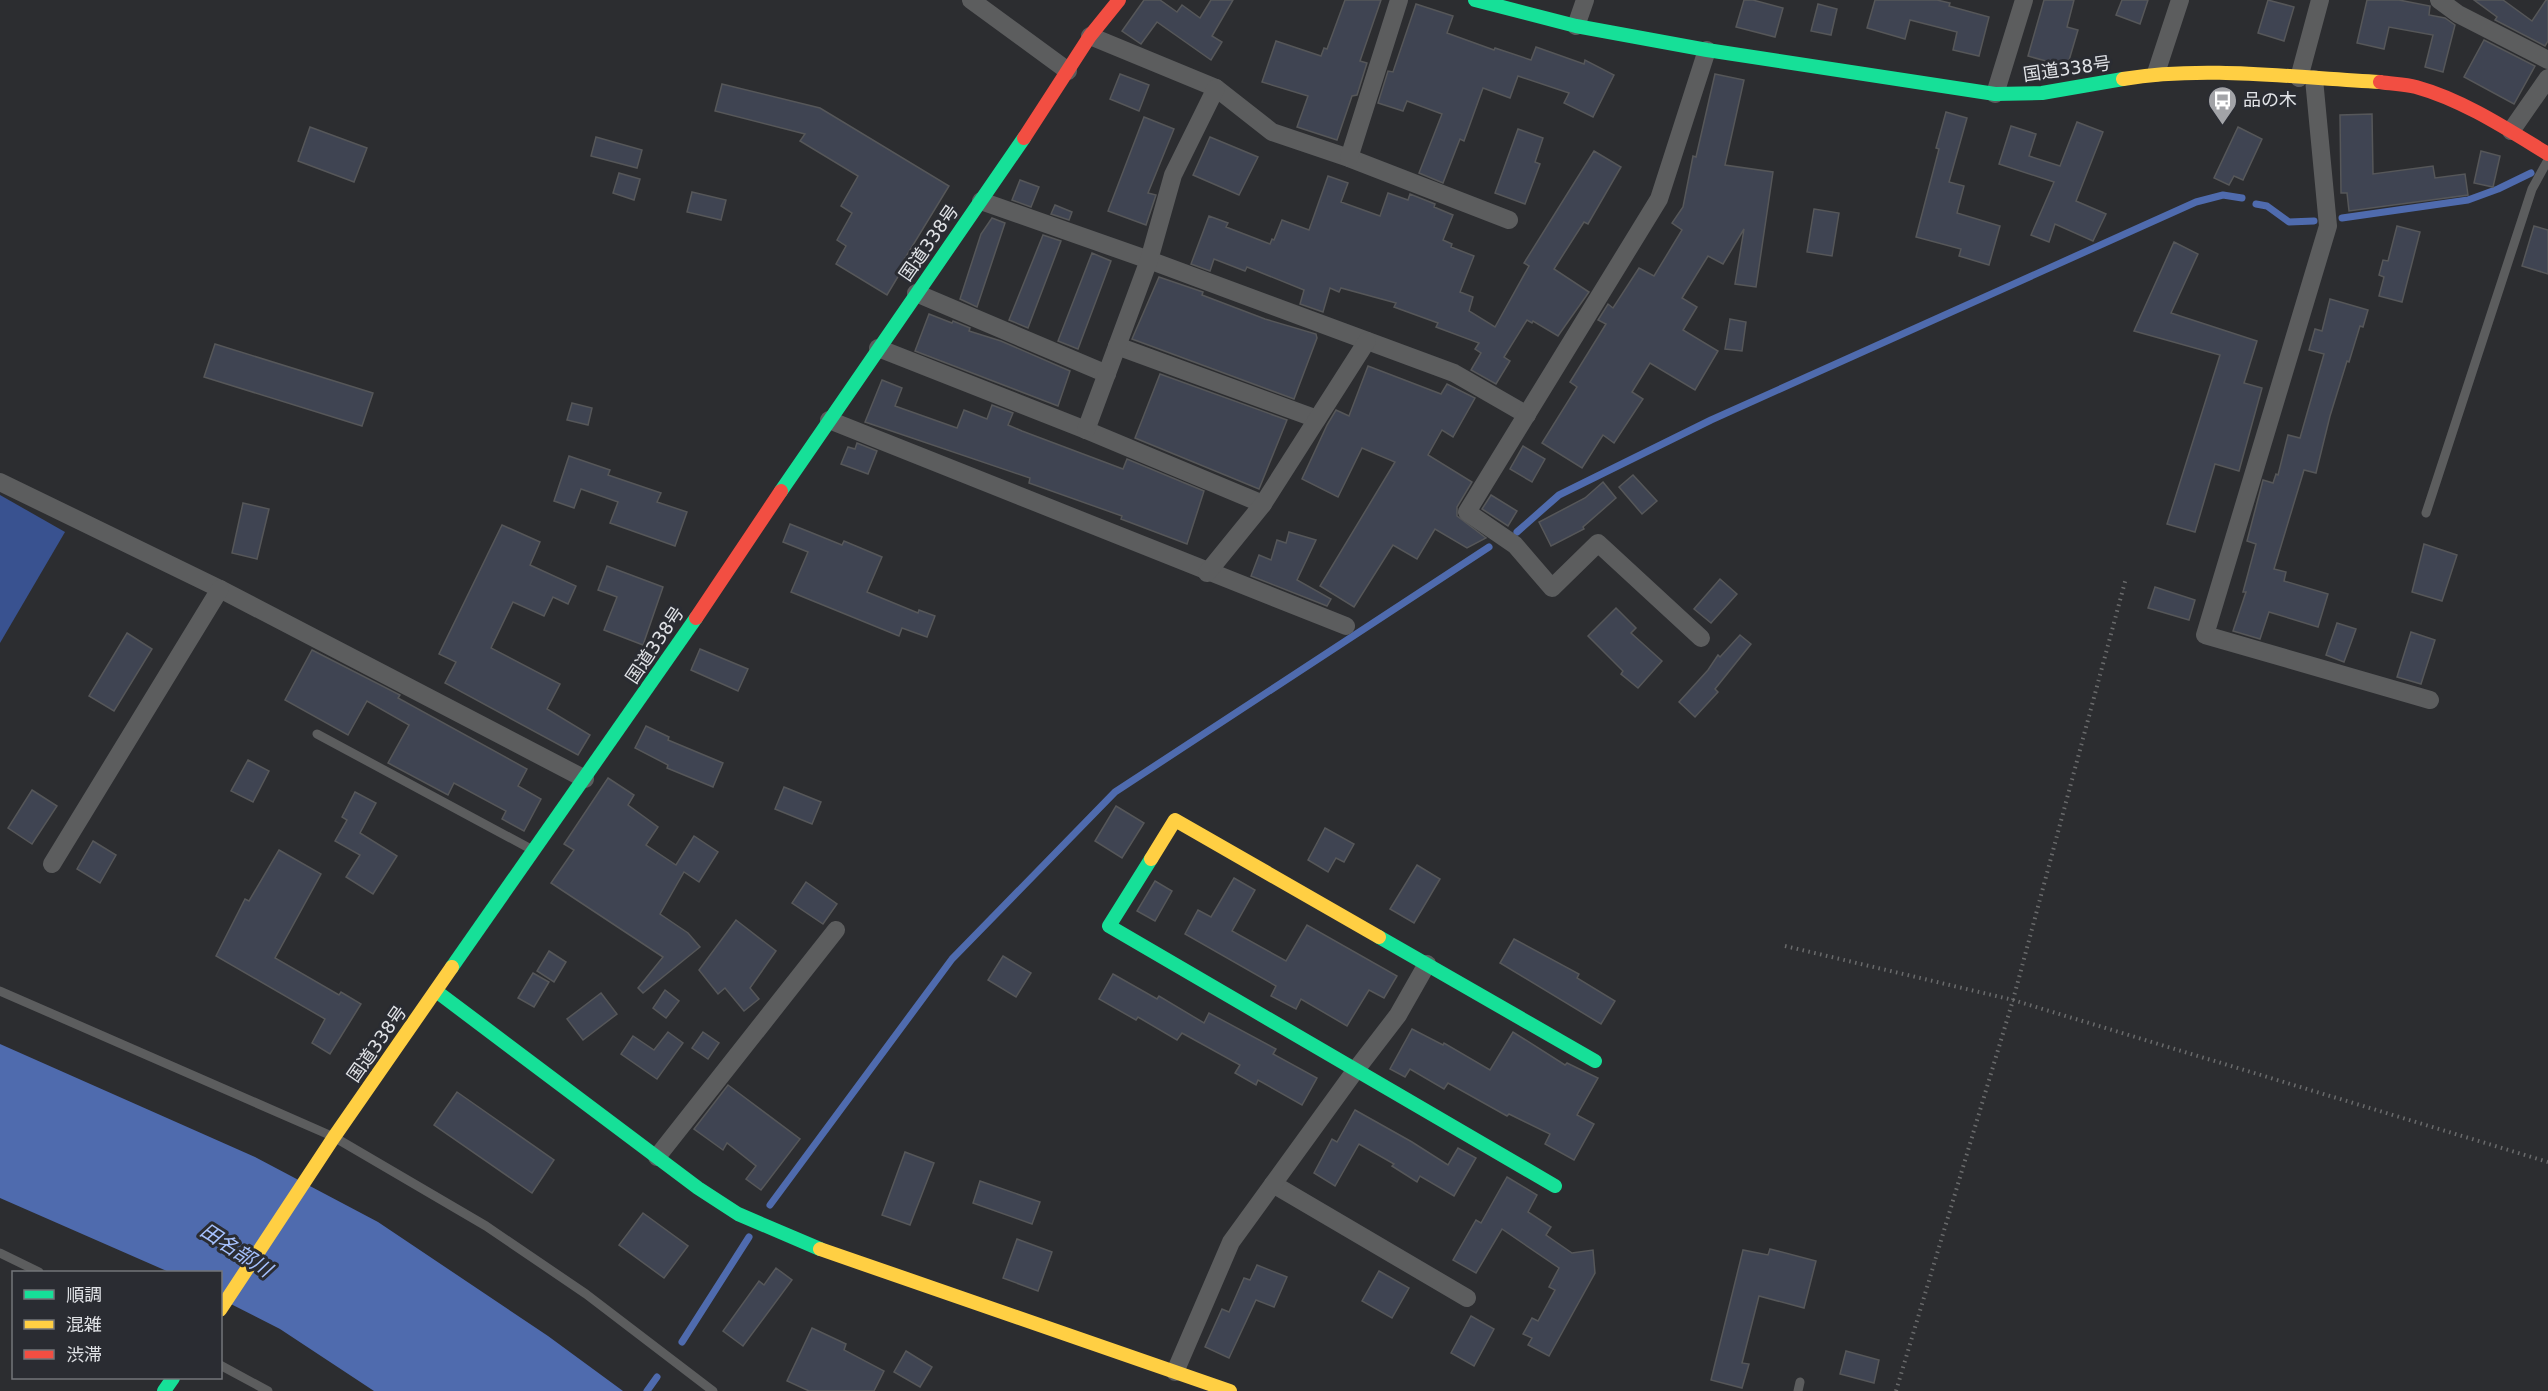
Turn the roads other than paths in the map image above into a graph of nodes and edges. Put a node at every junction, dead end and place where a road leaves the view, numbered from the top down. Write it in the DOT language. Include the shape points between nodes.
graph roads {
  1 [pos="971,0"];
  2 [pos="1119,0"];
  3 [pos="1399,0"];
  4 [pos="1475,0"];
  5 [pos="1585,0"];
  6 [pos="2024,0"];
  7 [pos="2180,0"];
  8 [pos="2320,0"];
  9 [pos="2439,0"];
  10 [pos="1576,26"];
  11 [pos="1090,36"];
  12 [pos="1707,50"];
  13 [pos="2548,60"];
  14 [pos="1068,71"];
  15 [pos="2156,73"];
  16 [pos="2307,78"];
  17 [pos="2548,78"];
  18 [pos="1216,88"];
  19 [pos="1995,94"];
  20 [pos="2511,130"];
  21 [pos="2548,154"];
  22 [pos="1349,158"];
  23 [pos="2548,160"];
  24 [pos="981,201"];
  25 [pos="1509,220"];
  26 [pos="1149,260"];
  27 [pos="916,293"];
  28 [pos="1367,341"];
  29 [pos="1117,346"];
  30 [pos="878,348"];
  31 [pos="1107,374"];
  32 [pos="1527,415"];
  33 [pos="1317,419"];
  34 [pos="829,420"];
  35 [pos="1086,430"];
  36 [pos="0,482"];
  37 [pos="1263,504"];
  38 [pos="2426,513"];
  39 [pos="1208,573"];
  40 [pos="220,589"];
  41 [pos="1346,626"];
  42 [pos="1701,638"];
  43 [pos="2430,700"];
  44 [pos="317,734"];
  45 [pos="585,779"];
  46 [pos="533,850"];
  47 [pos="51,864"];
  48 [pos="836,930"];
  49 [pos="1426,964"];
  50 [pos="0,991"];
  51 [pos="436,991"];
  52 [pos="1595,1061"];
  53 [pos="1355,1071"];
  54 [pos="334,1137"];
  55 [pos="657,1156"];
  56 [pos="1273,1184"];
  57 [pos="1555,1185"];
  58 [pos="0,1253"];
  59 [pos="37,1271"];
  60 [pos="1467,1298"];
  61 [pos="222,1307"];
  62 [pos="222,1366"];
  63 [pos="1175,1372"];
  64 [pos="268,1391"];
  65 [pos="713,1391"];
  66 [pos="1230,1391"];
  1 -- 14 [label="street"];
  2 -- 11 [label="main road, 国道338号"];
  3 -- 22 [label="street"];
  4 -- 10 [label="main road, 国道338号"];
  5 -- 10 [label="street"];
  6 -- 19 [label="street"];
  7 -- 15 [label="street"];
  8 -- 16 [label="street"];
  9 -- 13 [label="street" via="2458,14"];
  10 -- 12 [label="main road, 国道338号"];
  11 -- 14 [label="main road, 国道338号"];
  11 -- 18 [label="street"];
  12 -- 19 [label="main road, 国道338号"];
  12 -- 32 [label="street" via="1659,199"];
  14 -- 24 [label="main road, 国道338号"];
  15 -- 16 [label="main road, 国道338号"];
  15 -- 19 [label="main road, 国道338号" via="2042,93"];
  16 -- 20 [label="main road, 国道338号" via="2415,87"];
  16 -- 43 [label="street" via="2328,226 2205,635"];
  17 -- 20 [label="street"];
  18 -- 22 [label="street" via="1272,132"];
  18 -- 26 [label="street" via="1173,175"];
  20 -- 21 [label="main road, 国道338号"];
  22 -- 25 [label="street"];
  23 -- 38 [label="lane" via="2532,189"];
  24 -- 26 [label="street"];
  24 -- 27 [label="main road, 国道338号"];
  26 -- 28 [label="street"];
  26 -- 29 [label="street"];
  27 -- 30 [label="main road, 国道338号"];
  27 -- 31 [label="street"];
  28 -- 32 [label="street" via="1454,373"];
  28 -- 33 [label="street"];
  29 -- 31 [label="street"];
  29 -- 33 [label="street"];
  30 -- 34 [label="main road, 国道338号"];
  30 -- 35 [label="street"];
  31 -- 35 [label="street"];
  32 -- 42 [label="street" via="1467,512 1515,545 1552,588 1598,543"];
  33 -- 37 [label="street"];
  34 -- 39 [label="street"];
  34 -- 45 [label="main road, 国道338号"];
  35 -- 37 [label="street"];
  36 -- 40 [label="street"];
  37 -- 39 [label="street"];
  39 -- 41 [label="street"];
  40 -- 45 [label="street"];
  40 -- 47 [label="street"];
  44 -- 46 [label="lane"];
  45 -- 46 [label="main road, 国道338号"];
  46 -- 51 [label="main road, 国道338号"];
  48 -- 55 [label="street"];
  49 -- 52 [label="main road"];
  49 -- 53 [label="street" via="1398,1015"];
  49 -- 53 [label="main road" via="1175,820 1109,926"];
  50 -- 54 [label="lane"];
  51 -- 54 [label="main road, 国道338号"];
  51 -- 55 [label="main road"];
  53 -- 56 [label="street"];
  53 -- 57 [label="main road"];
  54 -- 61 [label="main road, 国道338号"];
  54 -- 65 [label="lane" via="486,1226 586,1294"];
  55 -- 63 [label="main road" via="738,1214 797,1241"];
  56 -- 60 [label="street"];
  56 -- 63 [label="street" via="1231,1242"];
  58 -- 59 [label="lane"];
  62 -- 64 [label="lane"];
  63 -- 66 [label="main road"];
}
